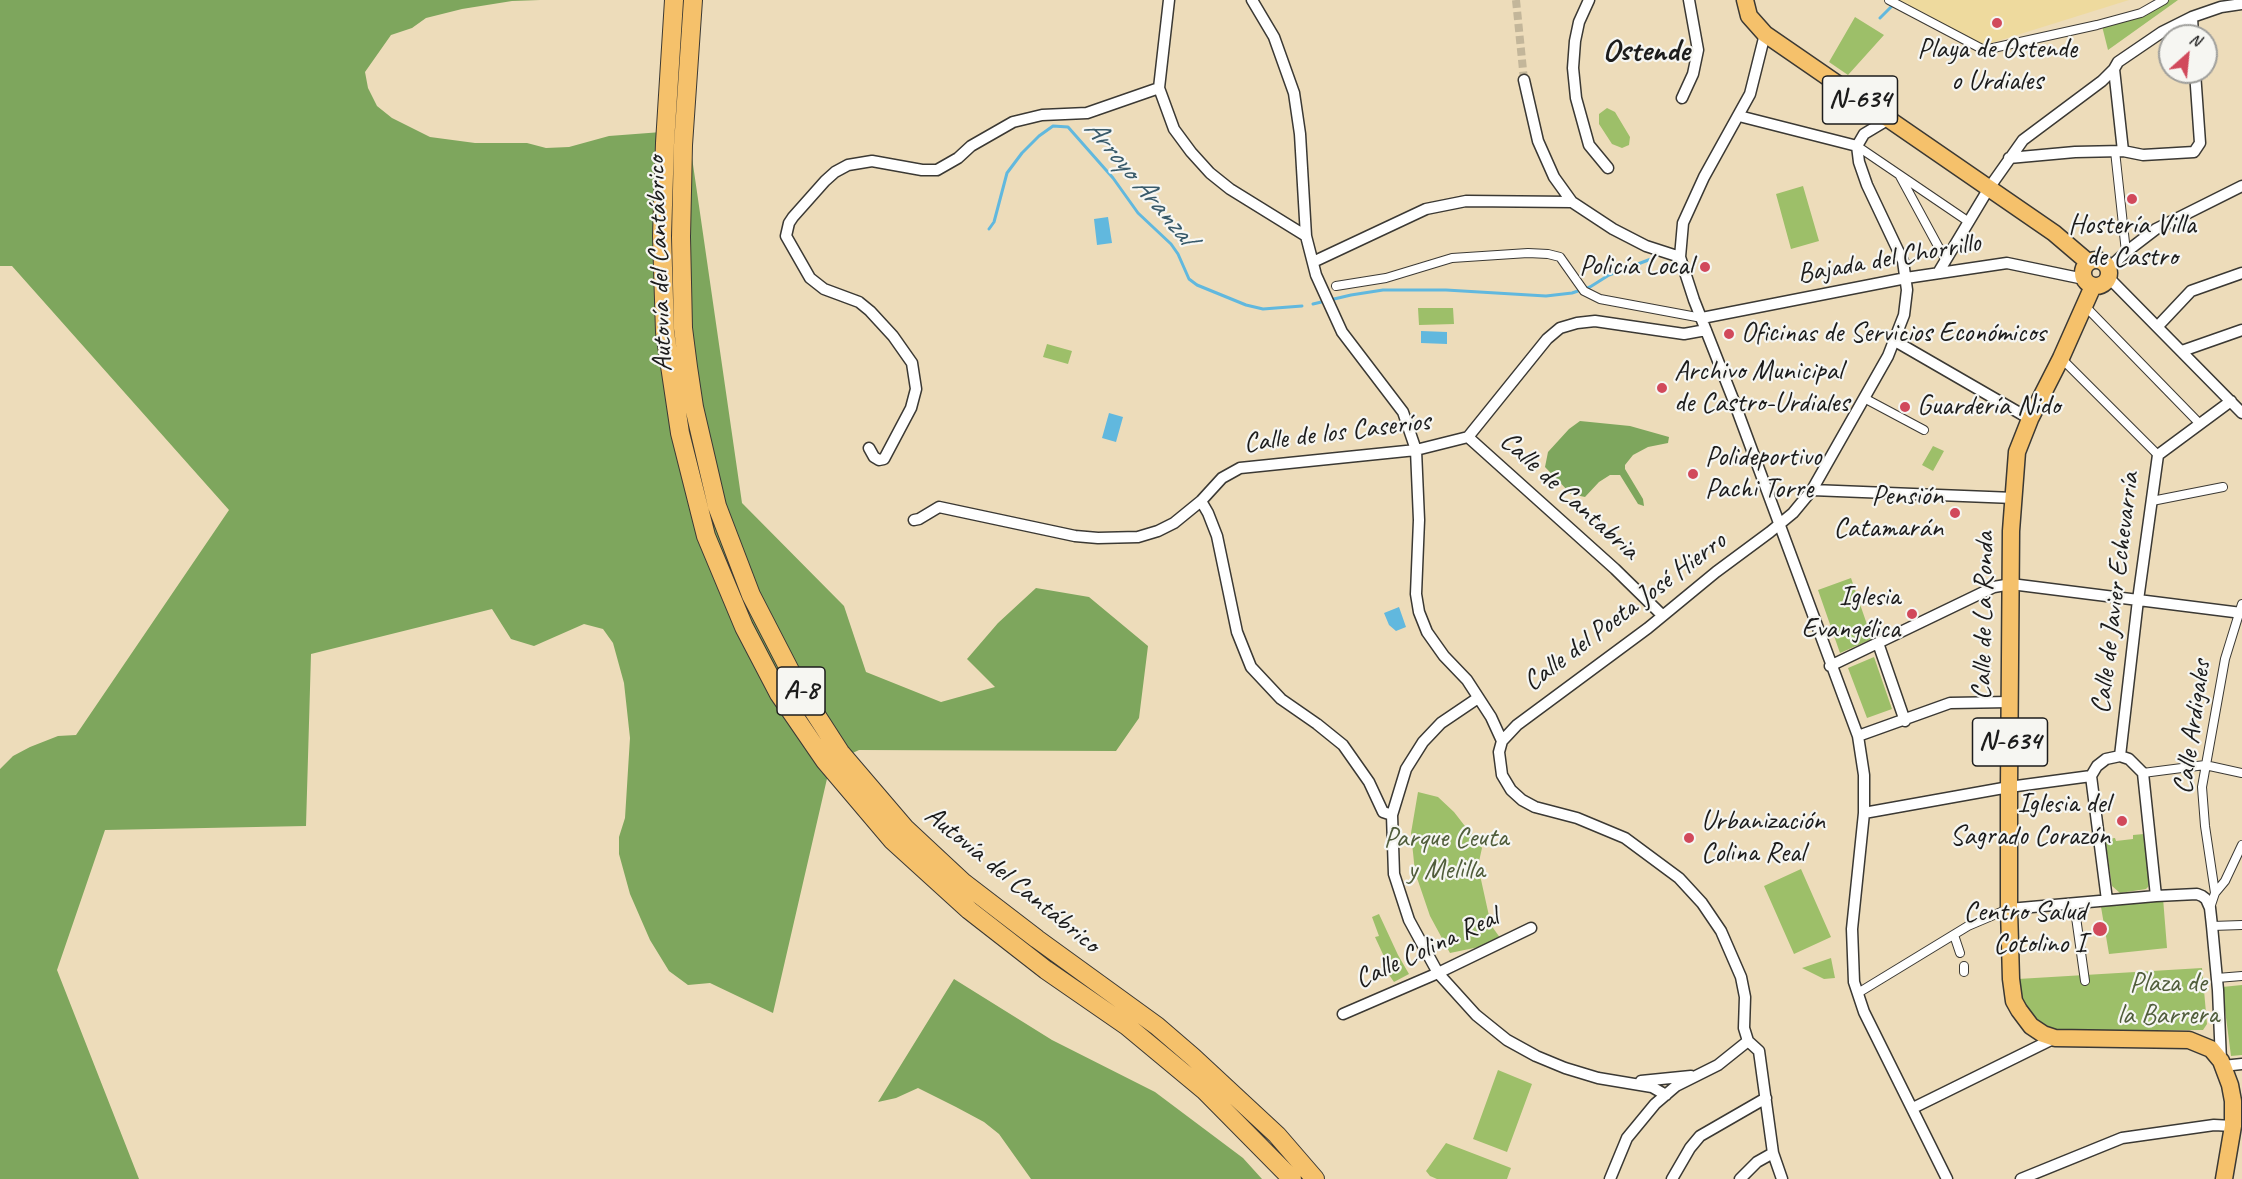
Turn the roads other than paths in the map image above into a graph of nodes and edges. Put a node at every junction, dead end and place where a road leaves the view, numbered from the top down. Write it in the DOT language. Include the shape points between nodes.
graph roads {
  1 [pos="674,0"];
  2 [pos="693,0"];
  3 [pos="1169,0"];
  4 [pos="1252,0"];
  5 [pos="1588,0"];
  6 [pos="1689,0"];
  7 [pos="1745,0"];
  8 [pos="1889,0"];
  9 [pos="2164,0"];
  10 [pos="2242,4"];
  11 [pos="2192,16"];
  12 [pos="2192,24"];
  13 [pos="1764,34"];
  14 [pos="2114,69"];
  15 [pos="1524,80"];
  16 [pos="2195,84"];
  17 [pos="1159,88"];
  18 [pos="1682,98"];
  19 [pos="1739,116"];
  20 [pos="1889,119"];
  21 [pos="1857,146"];
  22 [pos="2119,151"];
  23 [pos="2008,158"];
  24 [pos="1608,168"];
  25 [pos="1899,175"];
  26 [pos="2242,186"];
  27 [pos="1989,188"];
  28 [pos="1572,202"];
  29 [pos="1969,222"];
  30 [pos="1306,236"];
  31 [pos="2126,252"];
  32 [pos="1680,257"];
  33 [pos="1945,260"];
  34 [pos="1313,262"];
  35 [pos="2088,262"];
  36 [pos="1938,273"];
  37 [pos="2108,273"];
  38 [pos="2242,273"];
  39 [pos="1906,278"];
  40 [pos="2089,283"];
  41 [pos="1336,286"];
  42 [pos="2084,305"];
  43 [pos="1702,318"];
  44 [pos="2158,326"];
  45 [pos="1706,330"];
  46 [pos="2242,330"];
  47 [pos="1895,341"];
  48 [pos="2182,351"];
  49 [pos="2061,358"];
  50 [pos="1864,398"];
  51 [pos="2231,401"];
  52 [pos="2242,412"];
  53 [pos="2030,418"];
  54 [pos="2200,424"];
  55 [pos="1924,430"];
  56 [pos="1468,437"];
  57 [pos="869,448"];
  58 [pos="1416,450"];
  59 [pos="2158,455"];
  60 [pos="2223,487"];
  61 [pos="1812,490"];
  62 [pos="2014,498"];
  63 [pos="1201,501"];
  64 [pos="2152,501"];
  65 [pos="914,520"];
  66 [pos="1779,524"];
  67 [pos="2011,584"];
  68 [pos="2138,600"];
  69 [pos="2241,610"];
  70 [pos="1662,615"];
  71 [pos="1878,643"];
  72 [pos="1830,666"];
  73 [pos="1478,698"];
  74 [pos="2010,702"];
  75 [pos="1905,721"];
  76 [pos="1858,736"];
  77 [pos="1502,741"];
  78 [pos="2120,756"];
  79 [pos="2205,765"];
  80 [pos="2143,773"];
  81 [pos="2242,773"];
  82 [pos="2091,776"];
  83 [pos="2009,787"];
  84 [pos="1864,813"];
  85 [pos="1392,815"];
  86 [pos="2242,845"];
  87 [pos="2215,893"];
  88 [pos="2156,896"];
  89 [pos="2107,900"];
  90 [pos="2074,903"];
  91 [pos="2210,908"];
  92 [pos="2009,909"];
  93 [pos="2242,925"];
  94 [pos="2212,926"];
  95 [pos="1531,928"];
  96 [pos="1954,935"];
  97 [pos="1960,953"];
  98 [pos="1438,973"];
  99 [pos="2242,976"];
  100 [pos="2217,978"];
  101 [pos="2085,981"];
  102 [pos="1858,993"];
  103 [pos="1343,1014"];
  104 [pos="2055,1038"];
  105 [pos="1748,1041"];
  106 [pos="2218,1059"];
  107 [pos="2242,1064"];
  108 [pos="1697,1076"];
  109 [pos="1629,1083"];
  110 [pos="1666,1095"];
  111 [pos="1766,1098"];
  112 [pos="1913,1108"];
  113 [pos="2236,1119"];
  114 [pos="1773,1153"];
  115 [pos="1292,1179"];
  116 [pos="1315,1179"];
  117 [pos="1610,1179"];
  118 [pos="1672,1179"];
  119 [pos="1740,1179"];
  120 [pos="1782,1179"];
  121 [pos="1947,1179"];
  122 [pos="2020,1179"];
  123 [pos="2224,1179"];
  1 -- 115 [label="highway, Autovía del Cantábrico / A-8" via="662,236 665,332 680,432 706,536 744,627 779,694 819,751 892,840 969,910 1127,1026 1204,1090"];
  2 -- 116 [label="highway, Autovía del Cantábrico / A-8" via="681,237 689,377 717,506 751,595 800,690 840,752 905,828 964,883 1193,1057 1249,1108"];
  3 -- 17 [label="street"];
  4 -- 30 [label="street" via="1279,49 1294,93"];
  5 -- 24 [label="street" via="1575,41 1576,98 1589,145"];
  6 -- 18 [label="street" via="1698,50"];
  7 -- 13 [label="highway, N-634" via="1749,16"];
  8 -- 9 [label="street" via="1984,50 2141,13"];
  10 -- 11 [label="street"];
  11 -- 12 [label="street"];
  11 -- 14 [label="street" via="2162,32 2118,62"];
  13 -- 19 [label="street" via="1750,94"];
  13 -- 20 [label="highway, N-634"];
  14 -- 22 [label="street"];
  14 -- 23 [label="street" via="2023,140"];
  15 -- 28 [label="street" via="1538,141 1554,177"];
  16 -- 22 [label="street" via="2200,143 2197,150 2143,155"];
  17 -- 30 [label="street" via="1174,129 1210,173"];
  17 -- 57 [label="street" via="1087,113 1042,115 1013,122 937,170 872,161 848,165 825,181 793,217 786,236 810,278 870,311 912,363 916,388 911,408 884,459 874,457"];
  19 -- 21 [label="street"];
  19 -- 32 [label="street" via="1693,198 1683,223"];
  20 -- 21 [label="street" via="1864,134"];
  20 -- 27 [label="highway, N-634"];
  21 -- 25 [label="street"];
  21 -- 39 [label="street, Calle del Poeta José Hierro" via="1858,162 1903,261"];
  22 -- 23 [label="street"];
  22 -- 31 [label="street"];
  23 -- 27 [label="street"];
  25 -- 29 [label="street"];
  25 -- 33 [label="street"];
  26 -- 31 [label="street" via="2156,229"];
  27 -- 29 [label="street"];
  27 -- 35 [label="highway, N-634" via="2069,244"];
  28 -- 32 [label="street" via="1646,246"];
  28 -- 34 [label="street" via="1466,201 1426,209"];
  29 -- 33 [label="street"];
  30 -- 34 [label="street"];
  31 -- 37 [label="street"];
  32 -- 43 [label="street"];
  33 -- 36 [label="street"];
  34 -- 58 [label="street" via="1342,332 1403,412"];
  35 -- 37 [label="highway, N-634" via="2100,261"];
  35 -- 40 [label="highway, N-634" via="2084,268"];
  36 -- 39 [label="street, Bajada del Chorrillo"];
  36 -- 40 [label="street, Bajada del Chorrillo" via="2007,263"];
  37 -- 40 [label="highway" via="2100,285"];
  37 -- 44 [label="street"];
  38 -- 44 [label="street" via="2191,291"];
  39 -- 43 [label="street, Bajada del Chorrillo"];
  39 -- 47 [label="street, Calle del Poeta José Hierro" via="1904,315"];
  40 -- 42 [label="highway, Calle de La Ronda / N-634"];
  41 -- 43 [label="street" via="1386,278 1452,258 1528,253 1560,257 1582,288 1600,299"];
  42 -- 49 [label="highway, Calle de La Ronda / N-634"];
  42 -- 54 [label="street"];
  43 -- 45 [label="street"];
  44 -- 48 [label="street"];
  45 -- 56 [label="street, Calle de los Caseríos" via="1684,334 1595,321 1560,328"];
  45 -- 66 [label="street"];
  46 -- 48 [label="street"];
  47 -- 50 [label="street, Calle del Poeta José Hierro"];
  47 -- 53 [label="street"];
  48 -- 51 [label="street"];
  49 -- 53 [label="highway, Calle de La Ronda / N-634"];
  49 -- 59 [label="street"];
  50 -- 55 [label="street"];
  50 -- 61 [label="street, Calle del Poeta José Hierro"];
  51 -- 52 [label="street"];
  51 -- 54 [label="street, Calle de Javier Echevarría"];
  53 -- 62 [label="highway, Calle de La Ronda / N-634" via="2017,452"];
  54 -- 59 [label="street, Calle de Javier Echevarría"];
  56 -- 58 [label="street, Calle de los Caseríos"];
  56 -- 70 [label="street, Calle de Cantabria"];
  58 -- 63 [label="street, Calle de los Caseríos" via="1240,468 1222,478"];
  58 -- 73 [label="street" via="1419,612 1433,640"];
  59 -- 64 [label="street, Calle de Javier Echevarría"];
  60 -- 64 [label="street"];
  61 -- 62 [label="street"];
  61 -- 66 [label="street, Calle del Poeta José Hierro"];
  62 -- 67 [label="highway, Calle de La Ronda / N-634"];
  63 -- 65 [label="street, Calle de los Caseríos" via="1174,523 1138,537 1075,536 939,507"];
  63 -- 85 [label="street" via="1217,536 1237,632 1251,666 1281,699 1343,745 1369,782 1383,812"];
  64 -- 68 [label="street, Calle de Javier Echevarría"];
  66 -- 70 [label="street, Calle del Poeta José Hierro"];
  66 -- 72 [label="street"];
  67 -- 68 [label="street"];
  67 -- 71 [label="street" via="1994,587"];
  67 -- 74 [label="highway, Calle de La Ronda / N-634"];
  68 -- 69 [label="street"];
  68 -- 78 [label="street, Calle de Javier Echevarría"];
  69 -- 79 [label="street, Calle Ardigales" via="2225,659"];
  70 -- 77 [label="street, Calle del Poeta José Hierro" via="1517,724"];
  71 -- 72 [label="street"];
  71 -- 75 [label="street"];
  72 -- 76 [label="street"];
  73 -- 77 [label="street"];
  73 -- 85 [label="street" via="1441,723 1423,742 1406,769"];
  74 -- 75 [label="street" via="1950,703"];
  74 -- 83 [label="highway, Calle de La Ronda / N-634"];
  75 -- 76 [label="street"];
  76 -- 84 [label="street"];
  77 -- 105 [label="street" via="1502,775 1522,800 1625,838 1679,878 1702,903 1721,931 1742,977"];
  78 -- 80 [label="street"];
  78 -- 82 [label="street" via="2106,759"];
  79 -- 80 [label="street"];
  79 -- 81 [label="street"];
  79 -- 87 [label="street, Calle Ardigales" via="2205,826"];
  80 -- 88 [label="street"];
  82 -- 83 [label="street"];
  82 -- 89 [label="street"];
  83 -- 84 [label="street"];
  83 -- 92 [label="highway, Calle de La Ronda / N-634"];
  84 -- 102 [label="street" via="1852,929"];
  85 -- 98 [label="street" via="1394,874 1409,920"];
  86 -- 87 [label="street"];
  87 -- 91 [label="street"];
  88 -- 89 [label="street"];
  88 -- 91 [label="street" via="2198,894"];
  89 -- 90 [label="street"];
  90 -- 92 [label="street"];
  90 -- 101 [label="street"];
  91 -- 94 [label="street"];
  92 -- 96 [label="street"];
  92 -- 104 [label="highway, Calle de La Ronda / N-634" via="2014,1001 2031,1026"];
  93 -- 94 [label="street"];
  94 -- 100 [label="street"];
  95 -- 98 [label="street, Calle Colina Real"];
  96 -- 97 [label="street"];
  96 -- 102 [label="street"];
  98 -- 103 [label="street, Calle Colina Real"];
  98 -- 109 [label="street" via="1476,1015 1507,1040 1565,1068"];
  99 -- 100 [label="street"];
  100 -- 106 [label="street"];
  102 -- 112 [label="street"];
  104 -- 106 [label="highway, Calle de La Ronda / N-634" via="2189,1040"];
  104 -- 112 [label="street"];
  105 -- 108 [label="street"];
  105 -- 111 [label="street" via="1759,1051"];
  106 -- 107 [label="street"];
  106 -- 113 [label="highway" via="2230,1085"];
  108 -- 109 [label="street"];
  108 -- 110 [label="street"];
  109 -- 110 [label="street" via="1652,1087"];
  110 -- 117 [label="street" via="1627,1138"];
  111 -- 114 [label="street"];
  111 -- 118 [label="street" via="1700,1137"];
  112 -- 121 [label="street"];
  113 -- 122 [label="street" via="2122,1138"];
  113 -- 123 [label="highway"];
  114 -- 119 [label="street"];
  114 -- 120 [label="street"];
}
